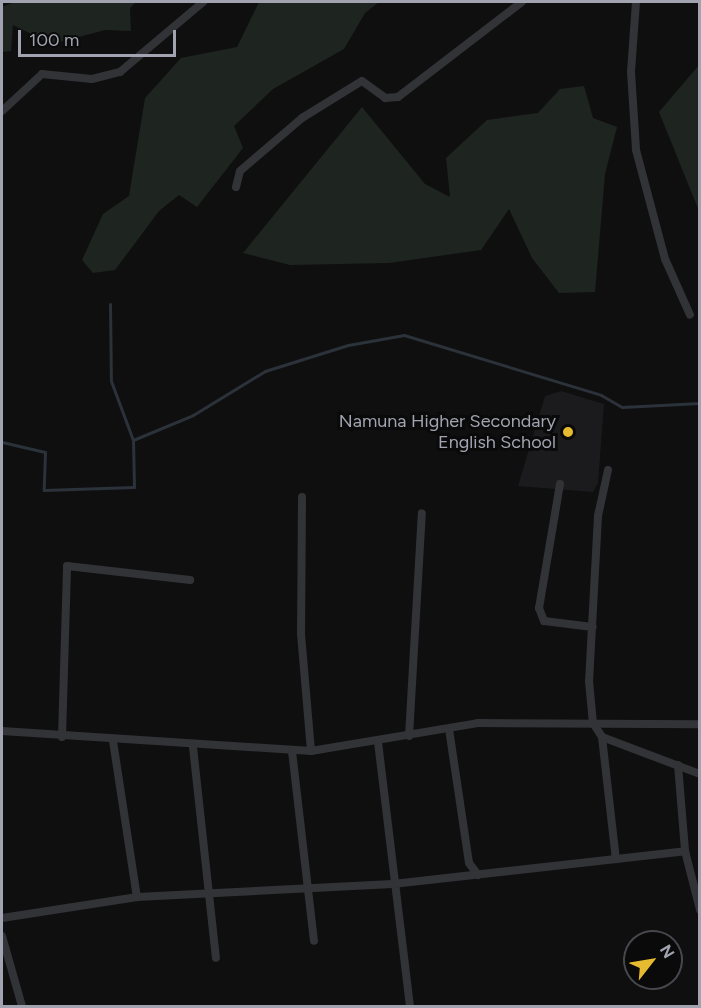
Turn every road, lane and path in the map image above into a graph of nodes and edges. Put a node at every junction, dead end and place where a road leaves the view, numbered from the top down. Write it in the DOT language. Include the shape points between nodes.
graph roads {
  1 [pos="203,2"];
  2 [pos="522,2"];
  3 [pos="636,2"];
  4 [pos="2,111"];
  5 [pos="236,187"];
  6 [pos="690,315"];
  7 [pos="608,470"];
  8 [pos="560,484"];
  9 [pos="302,497"];
  10 [pos="422,513"];
  11 [pos="190,580"];
  12 [pos="593,627"];
  13 [pos="592,723"];
  14 [pos="699,724"];
  15 [pos="449,729"];
  16 [pos="2,731"];
  17 [pos="409,736"];
  18 [pos="62,737"];
  19 [pos="602,737"];
  20 [pos="113,741"];
  21 [pos="378,742"];
  22 [pos="193,747"];
  23 [pos="292,751"];
  24 [pos="311,752"];
  25 [pos="678,765"];
  26 [pos="699,774"];
  27 [pos="684,851"];
  28 [pos="616,859"];
  29 [pos="478,875"];
  30 [pos="393,884"];
  31 [pos="309,885"];
  32 [pos="209,891"];
  33 [pos="137,897"];
  34 [pos="699,910"];
  35 [pos="2,918"];
  36 [pos="2,936"];
  37 [pos="314,941"];
  38 [pos="216,958"];
  39 [pos="22,1006"];
  40 [pos="410,1006"];
  1 -- 4 [label="street" via="120,72 92,79 42,74"];
  2 -- 5 [label="street" via="398,97 384,98 362,81 302,118 240,171"];
  3 -- 6 [label="street" via="631,72 636,150 665,259"];
  7 -- 12 [label="street" via="598,516"];
  8 -- 12 [label="street" via="539,608 544,621"];
  9 -- 24 [label="street" via="301,634"];
  10 -- 17 [label="street"];
  11 -- 18 [label="street" via="67,566"];
  12 -- 13 [label="street"];
  13 -- 14 [label="street"];
  13 -- 15 [label="street" via="478,723"];
  13 -- 19 [label="street"];
  15 -- 17 [label="street"];
  15 -- 29 [label="street" via="469,862"];
  16 -- 18 [label="street"];
  17 -- 21 [label="street"];
  18 -- 20 [label="street"];
  19 -- 25 [label="street"];
  19 -- 28 [label="street"];
  20 -- 22 [label="street"];
  20 -- 33 [label="street"];
  21 -- 24 [label="street"];
  21 -- 30 [label="street"];
  22 -- 23 [label="street"];
  22 -- 32 [label="street"];
  23 -- 24 [label="street"];
  23 -- 31 [label="street"];
  25 -- 26 [label="street"];
  25 -- 27 [label="street"];
  27 -- 28 [label="street"];
  27 -- 34 [label="street"];
  28 -- 29 [label="street"];
  29 -- 30 [label="street"];
  30 -- 31 [label="street"];
  30 -- 40 [label="street"];
  31 -- 32 [label="street"];
  31 -- 37 [label="street"];
  32 -- 33 [label="street"];
  32 -- 38 [label="street"];
  33 -- 35 [label="street"];
  36 -- 39 [label="street"];
}
